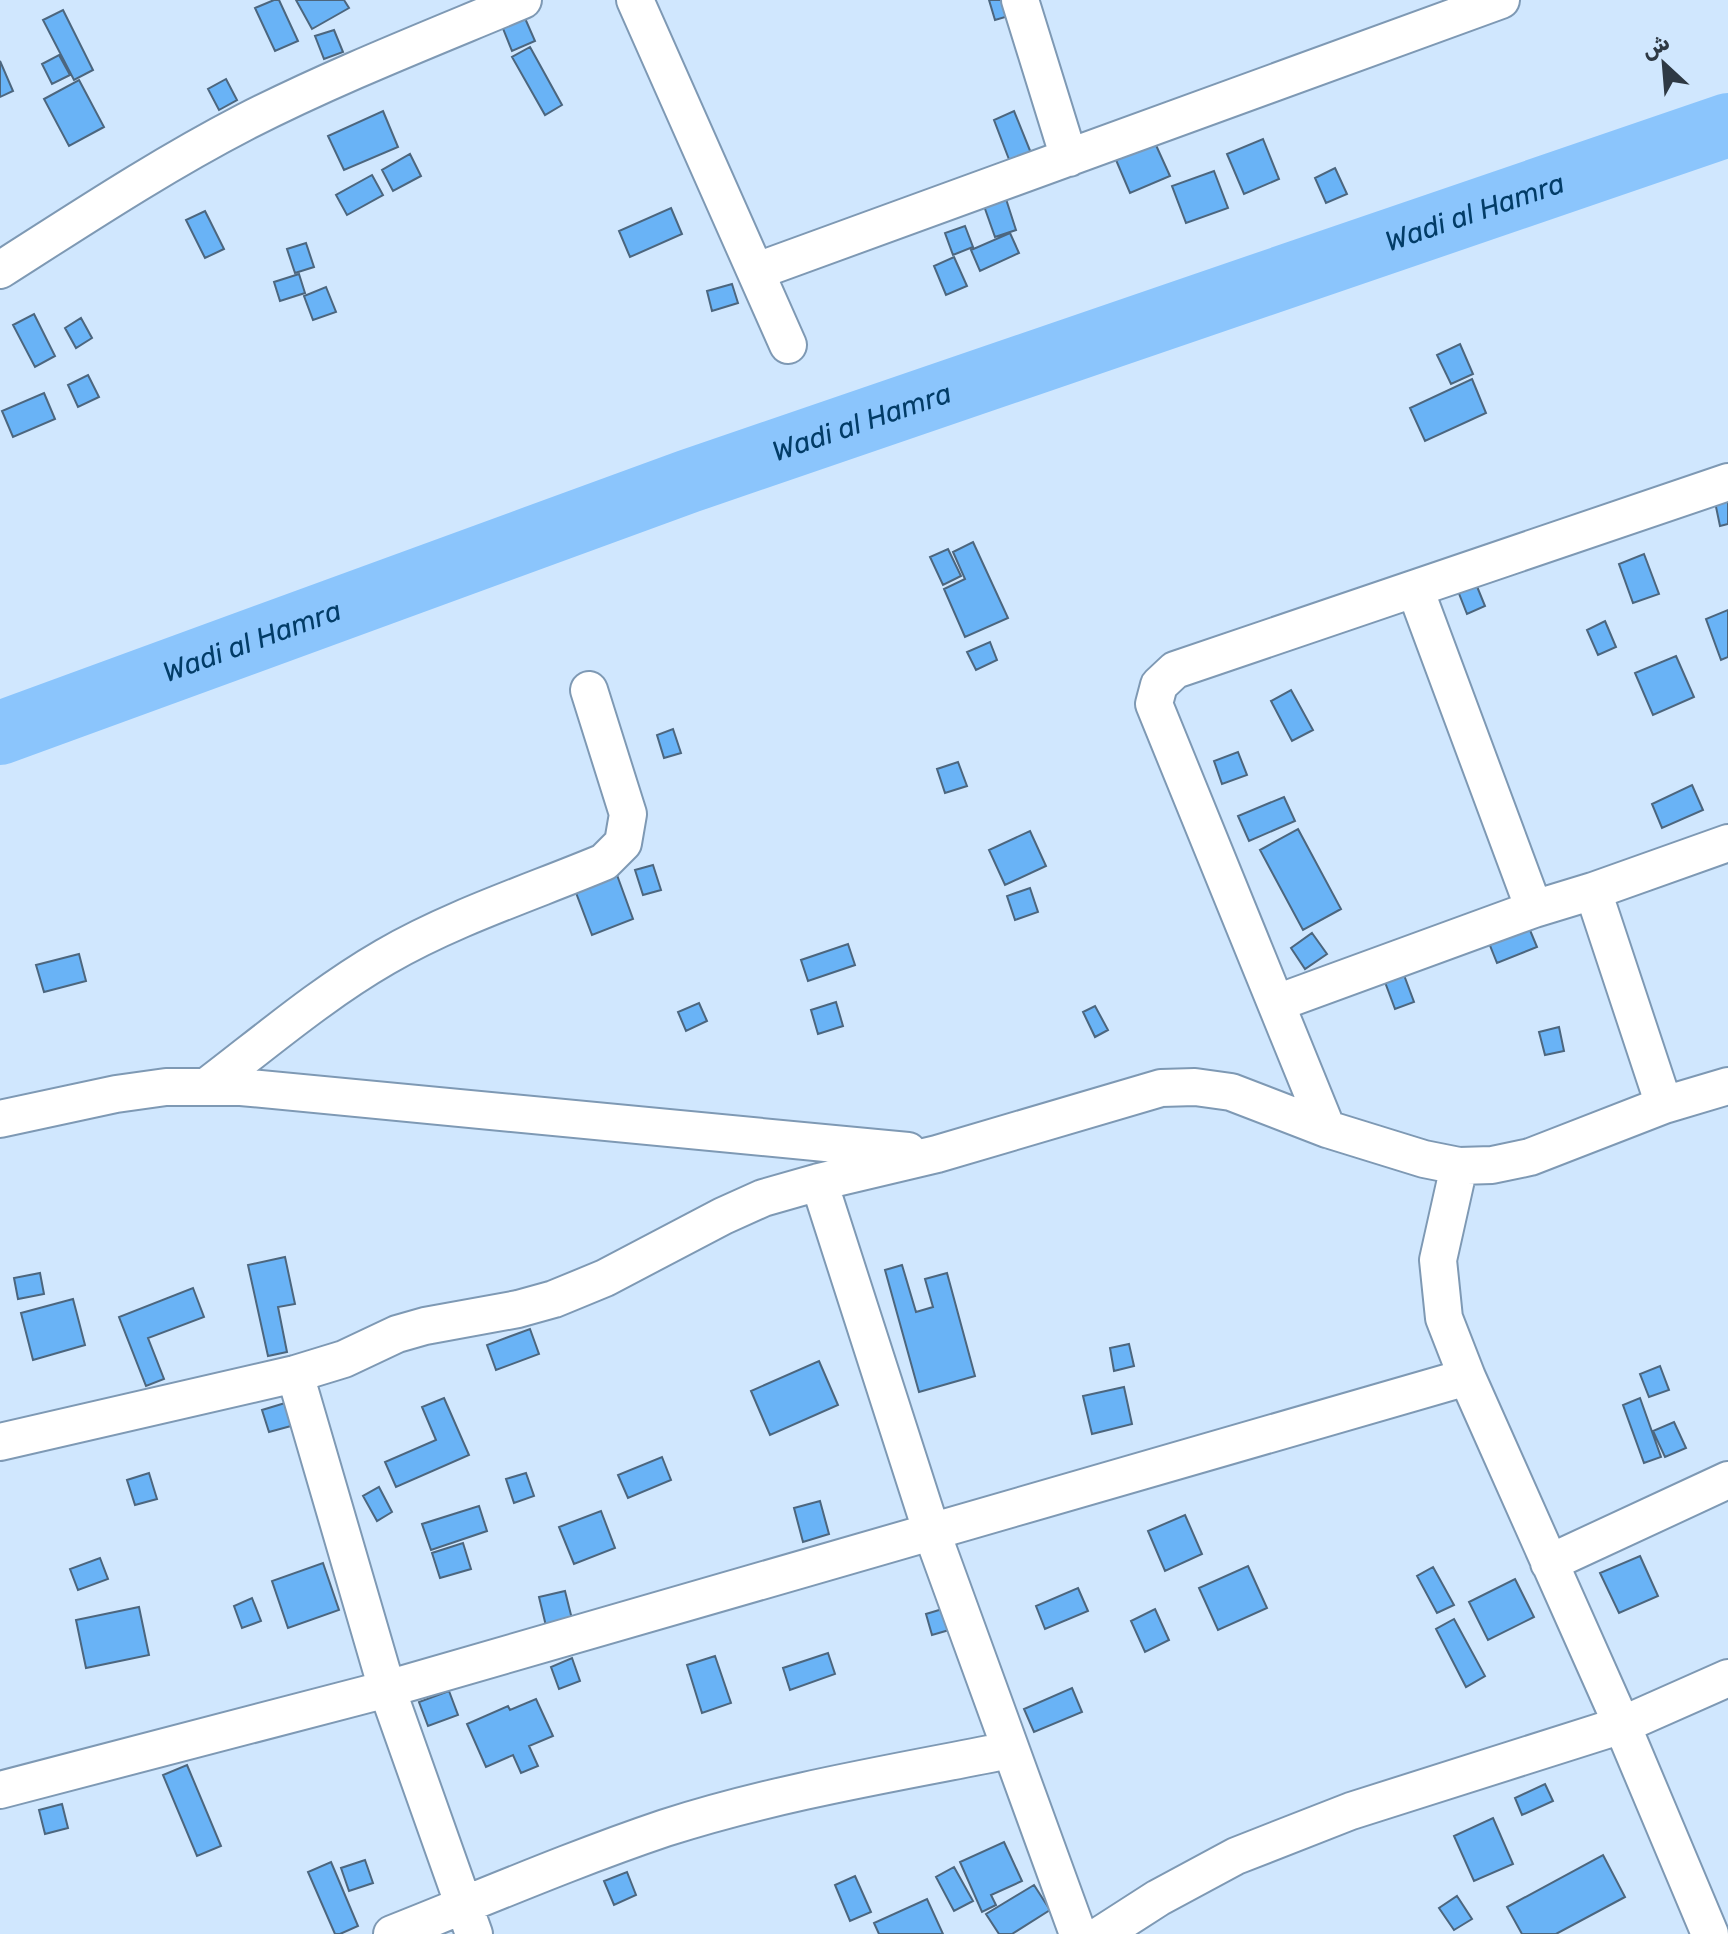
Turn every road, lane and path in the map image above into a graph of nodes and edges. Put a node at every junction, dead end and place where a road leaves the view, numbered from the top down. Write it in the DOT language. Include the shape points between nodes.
graph roads {
  1 [pos="523,0"];
  2 [pos="635,0"];
  3 [pos="1020,0"];
  4 [pos="1501,0"];
  5 [pos="1069,158"];
  6 [pos="0,270"];
  7 [pos="757,271"];
  8 [pos="788,345"];
  9 [pos="1728,482"];
  10 [pos="1415,589"];
  11 [pos="589,690"];
  12 [pos="1728,843"];
  13 [pos="1593,891"];
  14 [pos="1534,909"];
  15 [pos="1277,1003"];
  16 [pos="1728,1086"];
  17 [pos="206,1087"];
  18 [pos="1664,1105"];
  19 [pos="0,1119"];
  20 [pos="1327,1129"];
  21 [pos="937,1154"];
  22 [pos="1459,1166"];
  23 [pos="819,1182"];
  24 [pos="295,1374"];
  25 [pos="1467,1377"];
  26 [pos="0,1442"];
  27 [pos="1728,1480"];
  28 [pos="932,1533"];
  29 [pos="1549,1563"];
  30 [pos="1728,1678"];
  31 [pos="387,1689"];
  32 [pos="1622,1725"];
  33 [pos="1010,1750"];
  34 [pos="0,1790"];
  35 [pos="469,1920"];
  36 [pos="392,1934"];
  37 [pos="1078,1934"];
  38 [pos="1102,1934"];
  39 [pos="1710,1934"];
  1 -- 6 [label="street" via="243,123"];
  2 -- 7 [label="street"];
  3 -- 5 [label="street"];
  4 -- 5 [label="street"];
  5 -- 7 [label="street"];
  7 -- 8 [label="street"];
  9 -- 10 [label="street"];
  10 -- 14 [label="street"];
  10 -- 15 [label="street" via="1175,670 1159,685 1154,704"];
  11 -- 17 [label="street" via="628,814 623,843 604,862 384,958"];
  12 -- 13 [label="street"];
  13 -- 14 [label="street"];
  13 -- 18 [label="street"];
  14 -- 15 [label="street"];
  15 -- 20 [label="street"];
  16 -- 18 [label="street"];
  17 -- 19 [label="street" via="116,1094"];
  17 -- 21 [label="street"];
  18 -- 22 [label="street" via="1530,1157"];
  20 -- 21 [label="street" via="1231,1092 1161,1088"];
  20 -- 22 [label="street"];
  21 -- 23 [label="street"];
  22 -- 25 [label="street" via="1438,1260 1444,1318"];
  23 -- 24 [label="street" via="763,1198 554,1299 397,1334"];
  23 -- 28 [label="street"];
  24 -- 26 [label="street"];
  24 -- 31 [label="street"];
  25 -- 28 [label="street"];
  25 -- 29 [label="street"];
  27 -- 29 [label="street"];
  28 -- 31 [label="street"];
  28 -- 33 [label="street"];
  29 -- 32 [label="street"];
  30 -- 32 [label="street"];
  31 -- 34 [label="street"];
  31 -- 35 [label="street"];
  32 -- 38 [label="street" via="1284,1836 1210,1870"];
  32 -- 39 [label="street"];
  33 -- 35 [label="street" via="808,1789 666,1828"];
  33 -- 37 [label="street"];
  35 -- 36 [label="street"];
}
